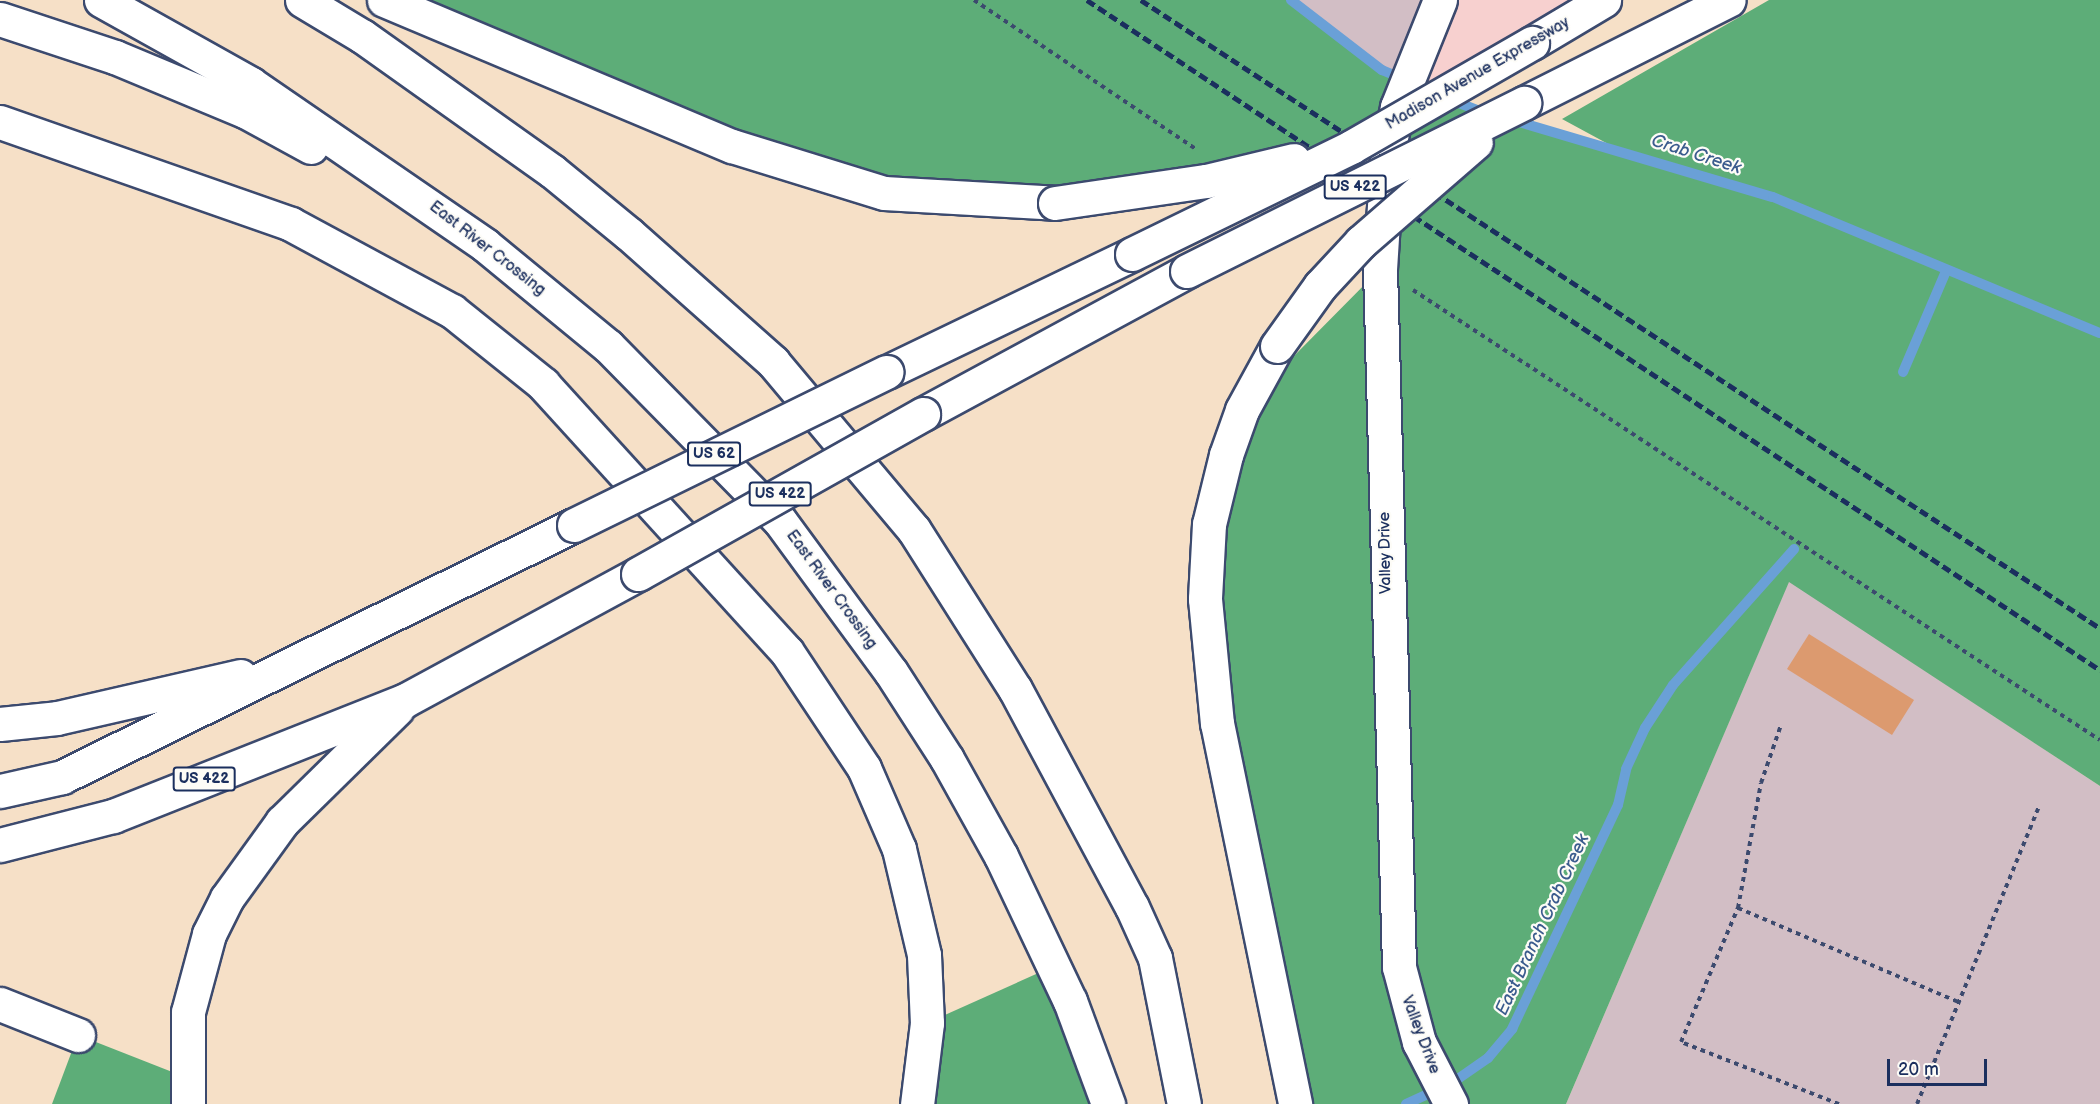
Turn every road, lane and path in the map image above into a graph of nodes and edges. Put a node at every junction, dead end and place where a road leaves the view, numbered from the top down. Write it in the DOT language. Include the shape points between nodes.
graph roads {
  1 [pos="101,0"];
  2 [pos="302,0"];
  3 [pos="384,0"];
  4 [pos="974,0"];
  5 [pos="1604,0"];
  6 [pos="1729,0"];
  7 [pos="1439,4"];
  8 [pos="0,20"];
  9 [pos="1524,103"];
  10 [pos="0,122"];
  11 [pos="1351,147"];
  12 [pos="1205,155"];
  13 [pos="485,245"];
  14 [pos="1380,269"];
  15 [pos="294,664"];
  16 [pos="404,701"];
  17 [pos="0,724"];
  18 [pos="1781,725"];
  19 [pos="2100,740"];
  20 [pos="0,791"];
  21 [pos="2039,806"];
  22 [pos="0,845"];
  23 [pos="1738,908"];
  24 [pos="1959,1002"];
  25 [pos="0,1004"];
  26 [pos="78,1035"];
  27 [pos="188,1104"];
  28 [pos="916,1104"];
  29 [pos="1108,1104"];
  30 [pos="1184,1104"];
  31 [pos="1295,1104"];
  32 [pos="1451,1104"];
  33 [pos="1839,1104"];
  34 [pos="1917,1104"];
  1 -- 13 [label="main road, East River Crossing / US 62" via="251,84"];
  2 -- 30 [label="main road" via="400,63 629,234 773,362 914,530 1015,689 1132,907 1155,958"];
  3 -- 11 [label="main road, bridge" via="732,146 884,193 1055,203 1206,181"];
  4 -- 12 [label="path"];
  5 -- 11 [label="main road, Madison Avenue Expressway / US 422, bridge"];
  6 -- 9 [label="main road, US 422"];
  7 -- 14 [label="main road, Valley Drive" via="1397,107 1387,159"];
  8 -- 13 [label="main road" via="115,57 245,111"];
  9 -- 16 [label="main road, US 422, bridge" via="1186,271"];
  9 -- 31 [label="main road, bridge" via="1361,242 1320,286 1277,346 1242,410 1209,524 1205,599 1217,723"];
  10 -- 28 [label="main road" via="291,224 452,311 543,384 787,652 864,768 900,849 924,955 927,1023"];
  11 -- 15 [label="main road, US 422, bridge"];
  13 -- 29 [label="main road, East River Crossing / US 62" via="608,346 780,521 891,672 1001,856 1070,1001"];
  14 -- 19 [label="path"];
  14 -- 32 [label="main road, Valley Drive" via="1392,811 1405,1001"];
  15 -- 17 [label="main road" via="57,718"];
  15 -- 20 [label="main road, US 422" via="62,777"];
  16 -- 22 [label="main road, US 422" via="113,816"];
  16 -- 27 [label="main road" via="282,822 227,898 208,934 188,1012"];
  18 -- 23 [label="path" via="1761,783"];
  21 -- 24 [label="path"];
  23 -- 24 [label="path"];
  23 -- 33 [label="path" via="1681,1042"];
  24 -- 34 [label="path"];
  25 -- 26 [label="main road"];
}
